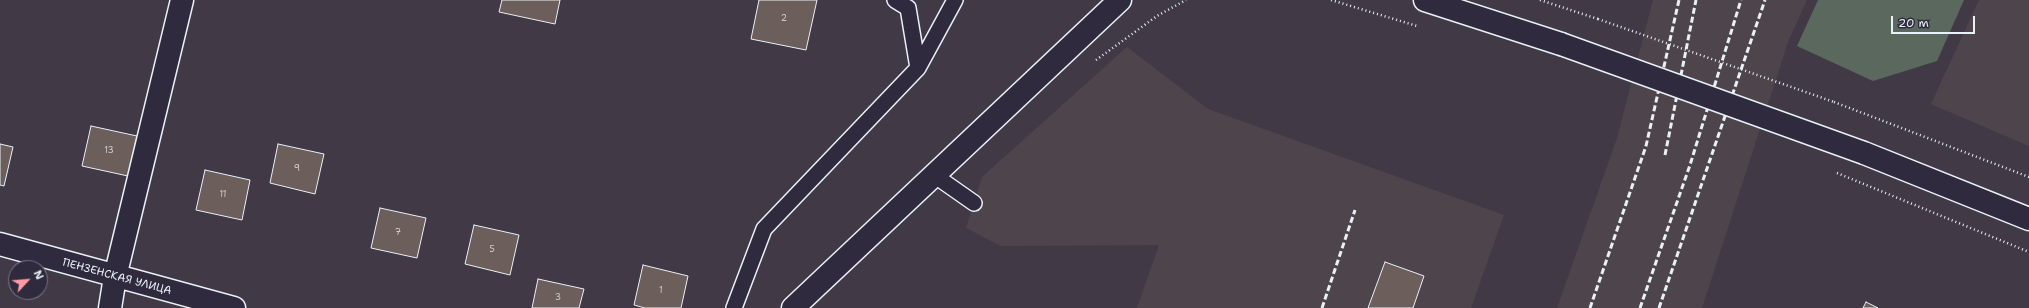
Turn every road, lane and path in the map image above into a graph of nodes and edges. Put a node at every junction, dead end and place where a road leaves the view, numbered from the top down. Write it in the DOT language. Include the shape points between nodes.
graph roads {
  1 [pos="182,0"];
  2 [pos="895,0"];
  3 [pos="955,0"];
  4 [pos="1120,0"];
  5 [pos="1425,0"];
  6 [pos="1540,0"];
  7 [pos="918,68"];
  8 [pos="1831,170"];
  9 [pos="934,175"];
  10 [pos="2029,177"];
  11 [pos="974,203"];
  12 [pos="2029,218"];
  13 [pos="0,244"];
  14 [pos="2029,252"];
  15 [pos="115,277"];
  16 [pos="110,308"];
  17 [pos="234,308"];
  18 [pos="734,308"];
  19 [pos="794,308"];
  1 -- 15 [label="street"];
  2 -- 7 [label="lane" via="908,8"];
  3 -- 7 [label="lane"];
  4 -- 9 [label="street"];
  5 -- 12 [label="street, bridge" via="1561,44 1864,153"];
  6 -- 10 [label="path, bridge" via="1834,102"];
  7 -- 18 [label="lane" via="764,229"];
  8 -- 14 [label="path"];
  9 -- 11 [label="lane"];
  9 -- 19 [label="street"];
  13 -- 15 [label="street, ПЕНЗЕНСКАЯ УЛИЦА"];
  15 -- 16 [label="street"];
  15 -- 17 [label="street, ПЕНЗЕНСКАЯ УЛИЦА"];
}
